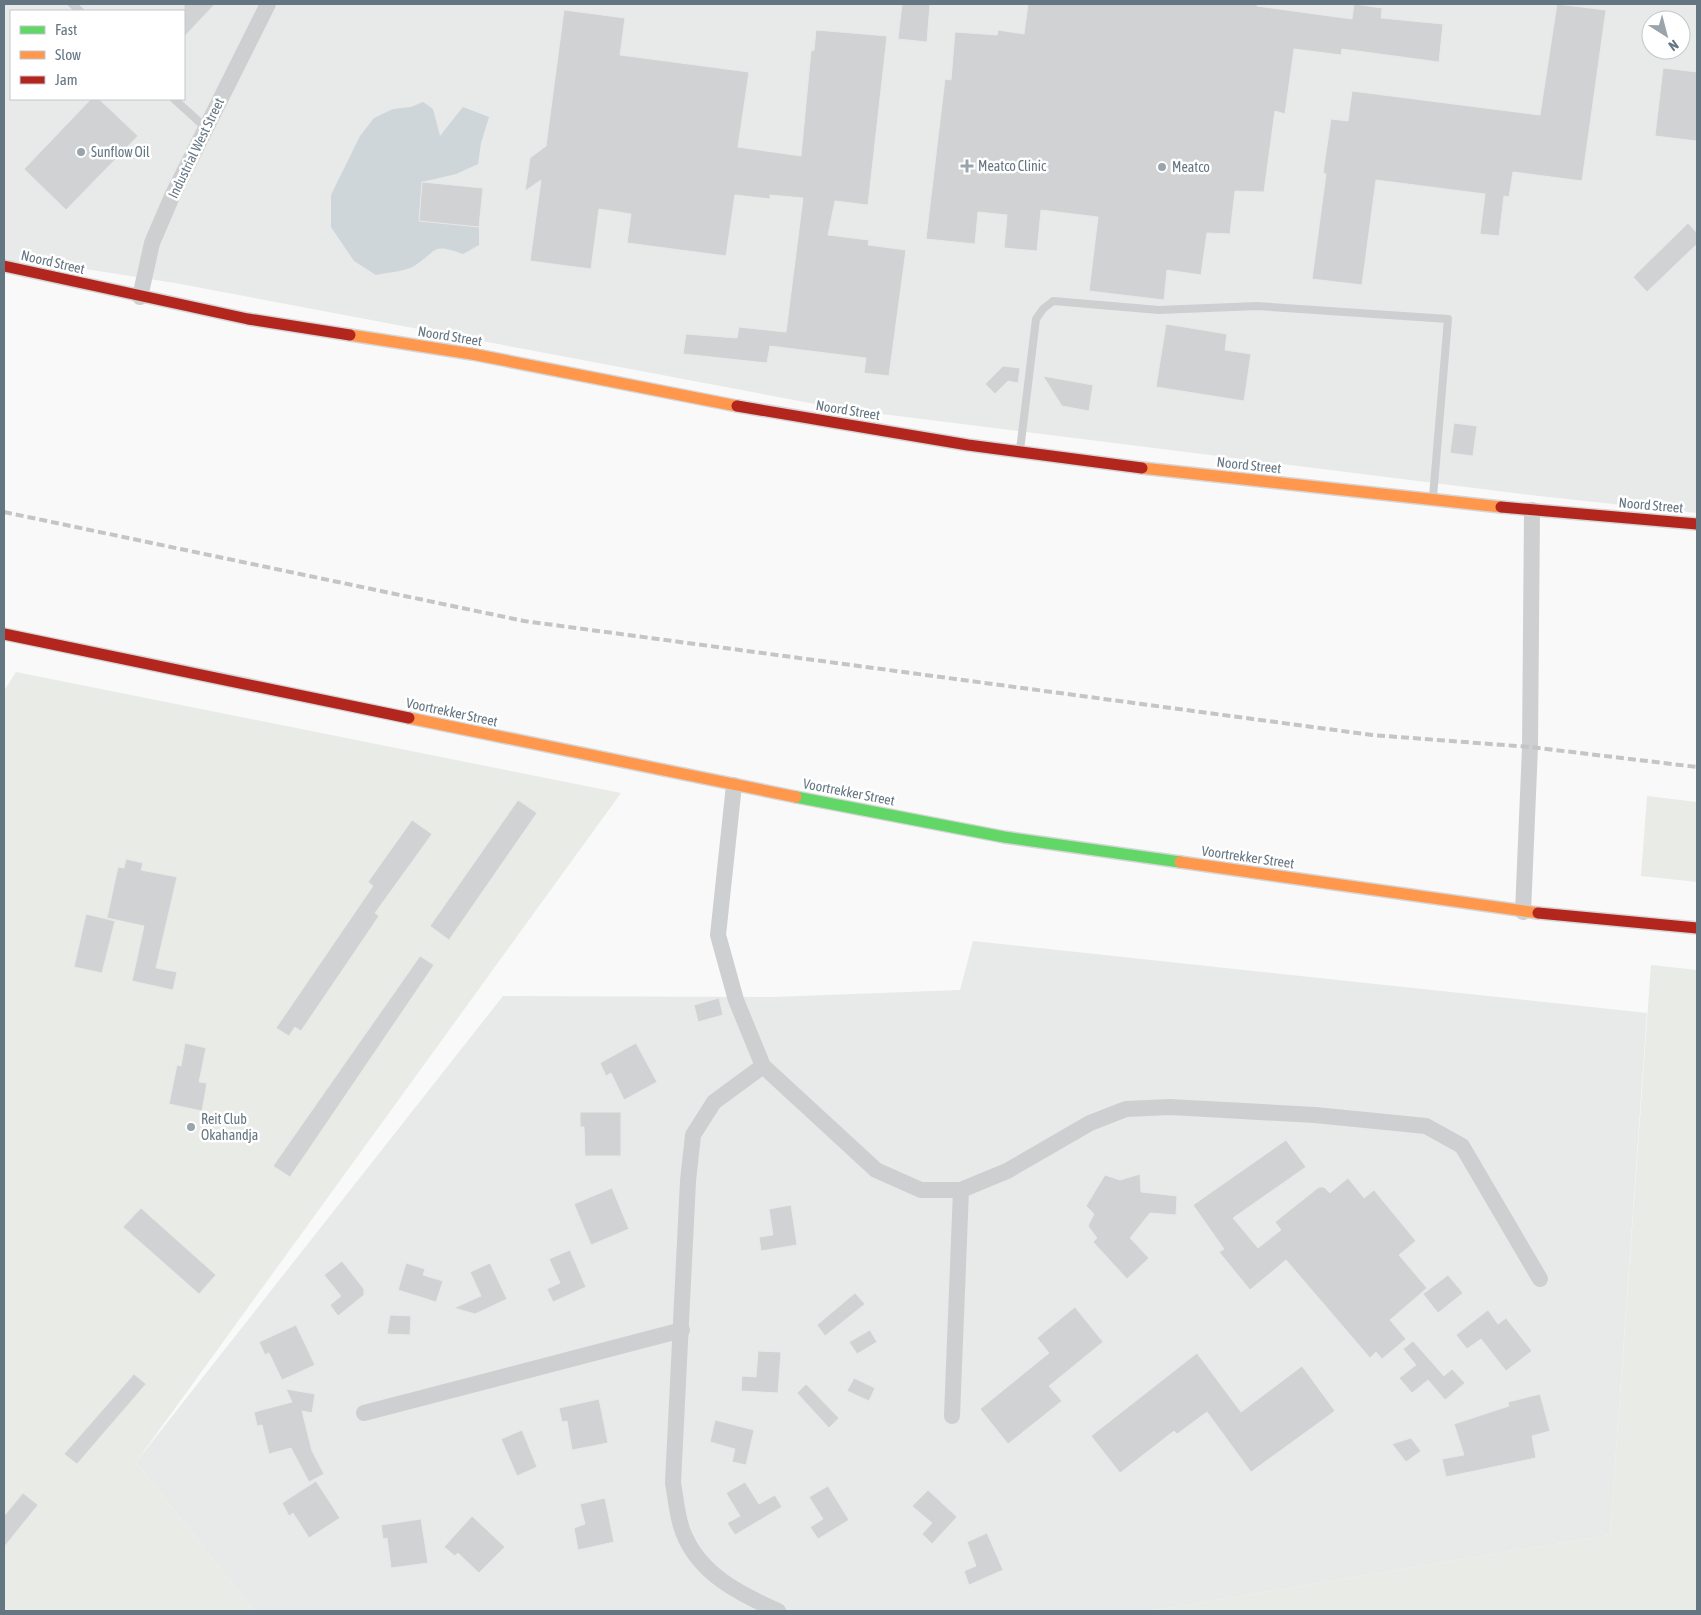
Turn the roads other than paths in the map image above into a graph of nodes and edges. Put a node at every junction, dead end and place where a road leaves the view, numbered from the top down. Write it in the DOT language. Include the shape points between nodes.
graph roads {
  1 [pos="268,4"];
  2 [pos="175,100"];
  3 [pos="206,128"];
  4 [pos="4,266"];
  5 [pos="140,297"];
  6 [pos="1020,451"];
  7 [pos="1432,499"];
  8 [pos="1532,510"];
  9 [pos="1697,524"];
  10 [pos="4,634"];
  11 [pos="734,785"];
  12 [pos="1523,912"];
  13 [pos="1697,928"];
  14 [pos="763,1066"];
  15 [pos="961,1190"];
  16 [pos="1540,1279"];
  17 [pos="682,1330"];
  18 [pos="364,1413"];
  19 [pos="952,1416"];
  20 [pos="778,1611"];
  1 -- 3 [label="street, Industrial West Street"];
  2 -- 3 [label="lane"];
  3 -- 5 [label="street, Industrial West Street" via="152,243"];
  4 -- 5 [label="street, Noord Street"];
  5 -- 6 [label="street, Noord Street" via="248,319 472,354 787,416"];
  6 -- 7 [label="street, Noord Street" via="1160,470"];
  6 -- 7 [label="lane" via="1036,319 1053,301 1159,310 1257,306 1448,319"];
  7 -- 8 [label="street, Noord Street"];
  8 -- 9 [label="street, Noord Street"];
  8 -- 12 [label="street" via="1530,746"];
  10 -- 11 [label="street, Voortrekker Street"];
  11 -- 12 [label="street, Voortrekker Street" via="1004,837"];
  11 -- 14 [label="street" via="718,935 736,1000"];
  12 -- 13 [label="street, Voortrekker Street"];
  14 -- 15 [label="street" via="876,1170 921,1190"];
  14 -- 17 [label="street" via="714,1102 692,1135"];
  15 -- 16 [label="street" via="1007,1171 1090,1123 1126,1109 1170,1107 1314,1115 1426,1126 1462,1146"];
  15 -- 19 [label="street"];
  17 -- 18 [label="street"];
  17 -- 20 [label="street" via="673,1483 683,1532 703,1566 741,1594"];
}
